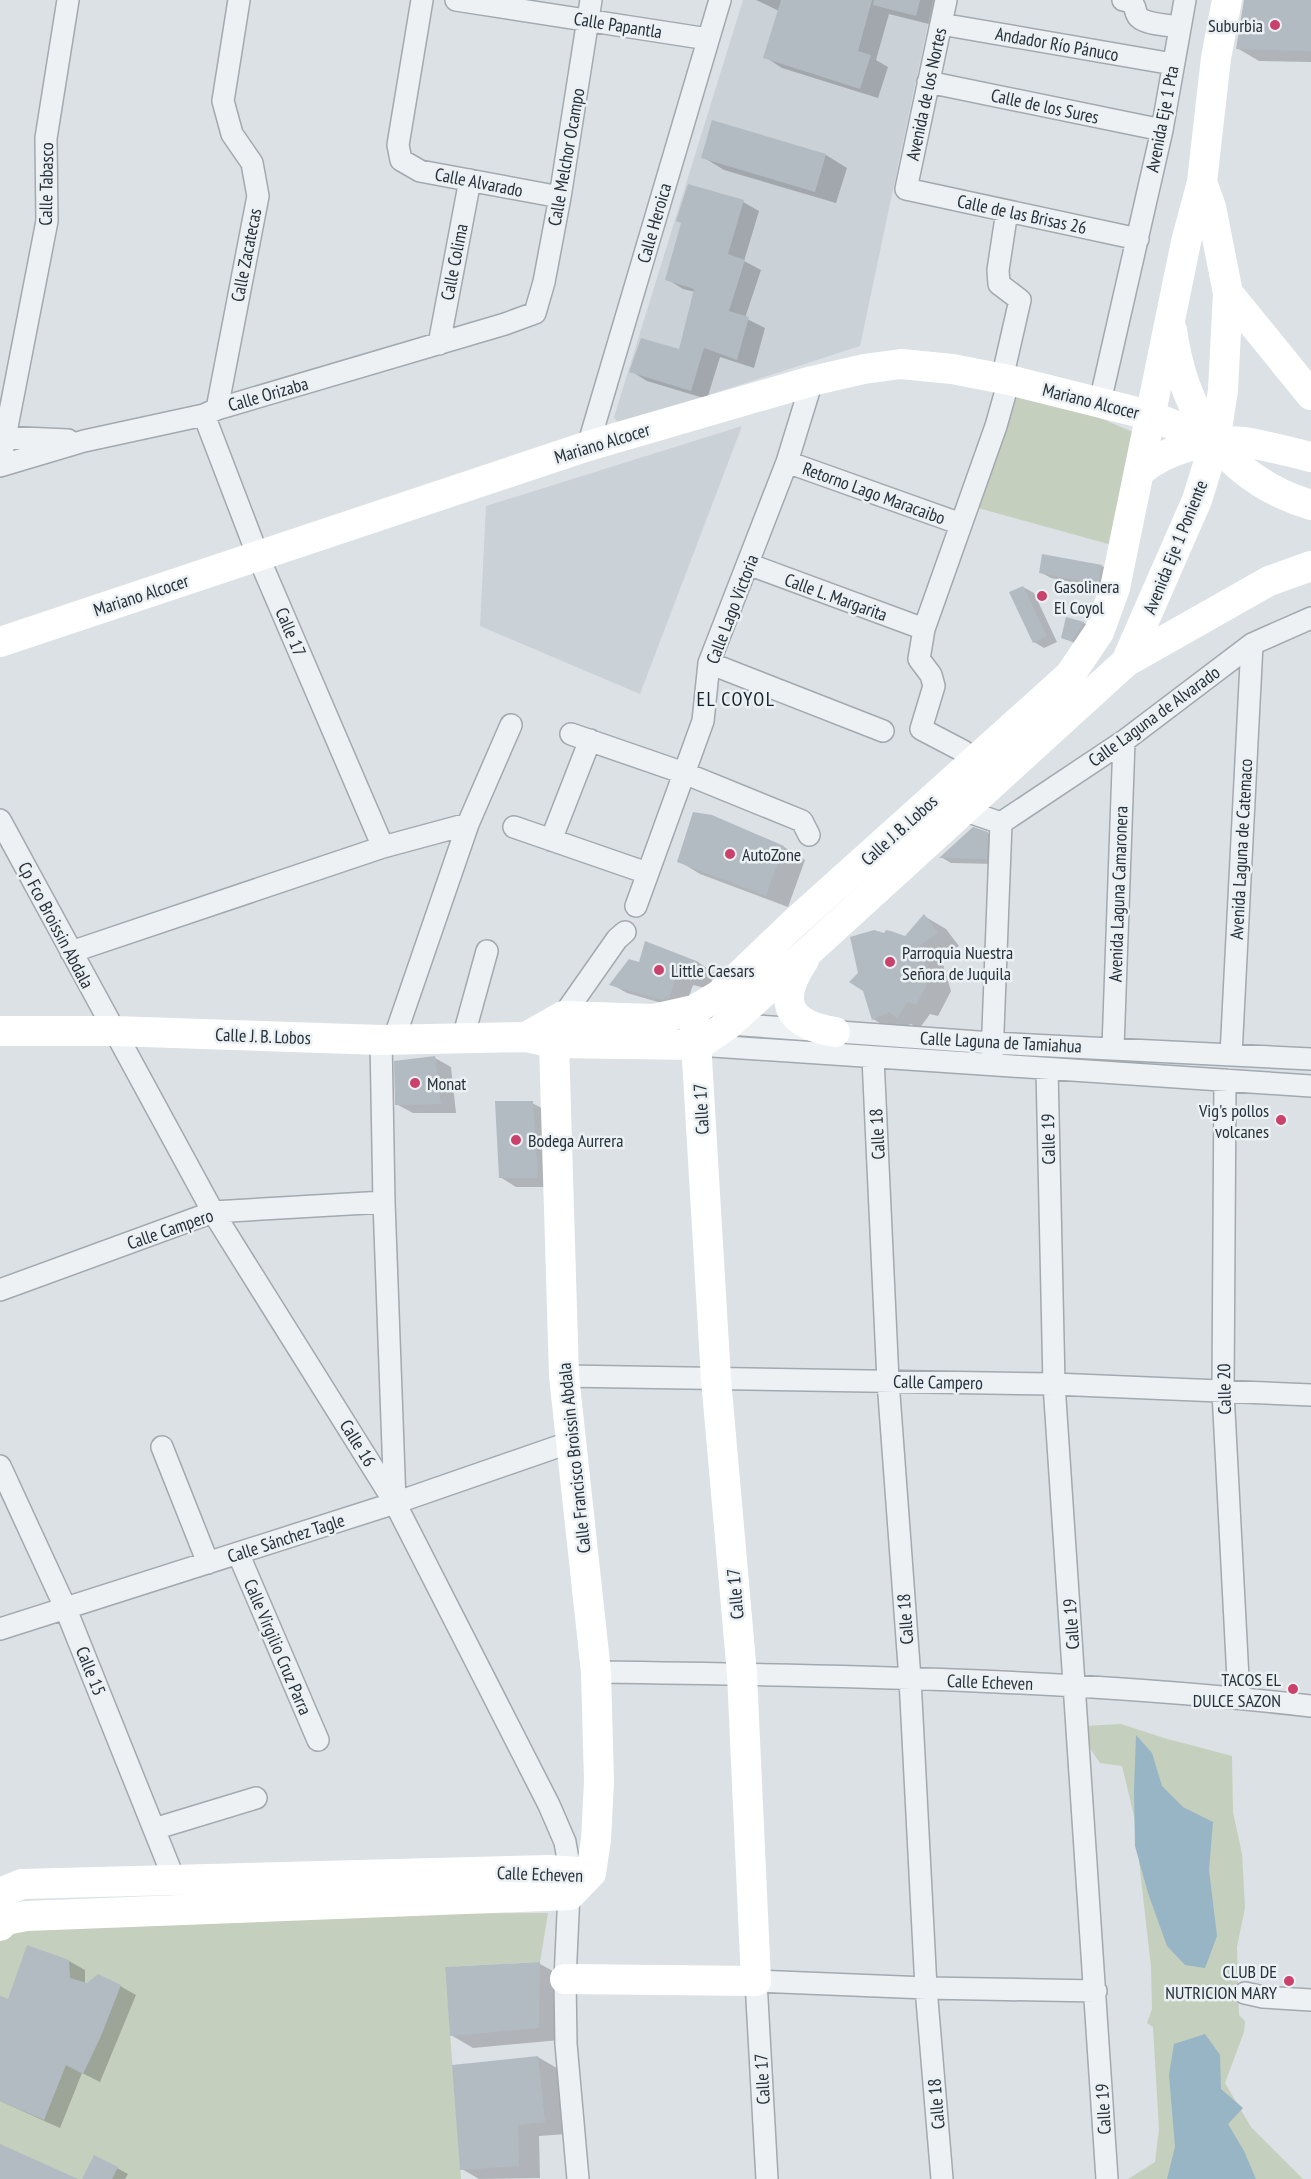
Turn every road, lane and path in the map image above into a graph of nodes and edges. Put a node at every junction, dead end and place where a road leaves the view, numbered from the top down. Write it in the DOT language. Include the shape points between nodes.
graph roads {
  1 [pos="68,0"];
  2 [pos="239,0"];
  3 [pos="422,0"];
  4 [pos="456,0"];
  5 [pos="720,0"];
  6 [pos="946,0"];
  7 [pos="1123,0"];
  8 [pos="1185,0"];
  9 [pos="1227,0"];
  10 [pos="590,10"];
  11 [pos="941,24"];
  12 [pos="1180,27"];
  13 [pos="708,39"];
  14 [pos="1173,64"];
  15 [pos="928,82"];
  16 [pos="1162,130"];
  17 [pos="470,180"];
  18 [pos="1202,182"];
  19 [pos="906,189"];
  20 [pos="560,197"];
  21 [pos="1006,211"];
  22 [pos="1138,239"];
  23 [pos="1228,293"];
  24 [pos="535,313"];
  25 [pos="1170,315"];
  26 [pos="439,344"];
  27 [pos="1005,380"];
  28 [pos="812,381"];
  29 [pos="1311,395"];
  30 [pos="1100,402"];
  31 [pos="210,412"];
  32 [pos="1149,416"];
  33 [pos="2,437"];
  34 [pos="84,441"];
  35 [pos="1215,442"];
  36 [pos="588,446"];
  37 [pos="1311,457"];
  38 [pos="787,462"];
  39 [pos="0,464"];
  40 [pos="1139,472"];
  41 [pos="1311,505"];
  42 [pos="961,524"];
  43 [pos="258,556"];
  44 [pos="748,564"];
  45 [pos="1311,566"];
  46 [pos="1311,618"];
  47 [pos="924,629"];
  48 [pos="0,642"];
  49 [pos="1252,644"];
  50 [pos="1126,662"];
  51 [pos="709,663"];
  52 [pos="511,725"];
  53 [pos="883,731"];
  54 [pos="1124,741"];
  55 [pos="976,761"];
  56 [pos="684,773"];
  57 [pos="963,810"];
  58 [pos="0,820"];
  59 [pos="1001,823"];
  60 [pos="468,825"];
  61 [pos="514,826"];
  62 [pos="809,835"];
  63 [pos="551,840"];
  64 [pos="383,847"];
  65 [pos="647,873"];
  66 [pos="636,906"];
  67 [pos="625,932"];
  68 [pos="813,947"];
  69 [pos="487,951"];
  70 [pos="71,952"];
  71 [pos="694,1010"];
  72 [pos="729,1024"];
  73 [pos="113,1030"];
  74 [pos="0,1031"];
  75 [pos="548,1032"];
  76 [pos="835,1032"];
  77 [pos="463,1038"];
  78 [pos="387,1040"];
  79 [pos="698,1045"];
  80 [pos="1113,1048"];
  81 [pos="992,1053"];
  82 [pos="1231,1055"];
  83 [pos="873,1058"];
  84 [pos="1311,1059"];
  85 [pos="1047,1069"];
  86 [pos="1225,1080"];
  87 [pos="1311,1086"];
  88 [pos="384,1202"];
  89 [pos="213,1212"];
  90 [pos="0,1290"];
  91 [pos="564,1376"];
  92 [pos="716,1379"];
  93 [pos="888,1381"];
  94 [pos="1054,1384"];
  95 [pos="1223,1392"];
  96 [pos="1311,1395"];
  97 [pos="572,1442"];
  98 [pos="162,1447"];
  99 [pos="0,1466"];
  100 [pos="395,1503"];
  101 [pos="238,1553"];
  102 [pos="208,1563"];
  103 [pos="65,1607"];
  104 [pos="0,1629"];
  105 [pos="596,1672"];
  106 [pos="742,1674"];
  107 [pos="910,1678"];
  108 [pos="1075,1686"];
  109 [pos="1239,1698"];
  110 [pos="1311,1706"];
  111 [pos="318,1740"];
  112 [pos="256,1797"];
  113 [pos="154,1829"];
  114 [pos="174,1879"];
  115 [pos="577,1880"];
  116 [pos="378,1888"];
  117 [pos="0,1893"];
  118 [pos="0,1926"];
  119 [pos="565,1979"];
  120 [pos="756,1981"];
  121 [pos="926,1988"];
  122 [pos="1096,1991"];
  123 [pos="1245,1993"];
  124 [pos="1311,2000"];
  125 [pos="578,2179"];
  126 [pos="767,2179"];
  127 [pos="942,2179"];
  128 [pos="1107,2179"];
  1 -- 33 [label="street, Calle Tabasco" via="46,138 47,221"];
  2 -- 31 [label="street, Calle Zacatecas" via="223,101 232,134 252,163 258,196"];
  3 -- 17 [label="street, Calle Alvarado" via="398,145 402,160 420,171"];
  4 -- 10 [label="street, Calle Papantla"];
  5 -- 13 [label="street, Calle Heroica"];
  6 -- 11 [label="street, Avenida de los Nortes"];
  7 -- 12 [label="street" via="1136,7 1142,20"];
  8 -- 12 [label="street, Avenida Eje 1 Pta"];
  9 -- 18 [label="main road, Avenida Eje 1 Poniente" via="1216,58"];
  10 -- 13 [label="street, Calle Papantla"];
  10 -- 20 [label="street, Calle Melchor Ocampo"];
  11 -- 14 [label="street, Andador Río Pánuco"];
  11 -- 15 [label="street, Avenida de los Nortes"];
  12 -- 14 [label="street, Avenida Eje 1 Pta"];
  13 -- 36 [label="street, Calle Heroica"];
  14 -- 16 [label="street, Avenida Eje 1 Pta"];
  15 -- 16 [label="street, Calle de los Sures"];
  15 -- 19 [label="street, Avenida de los Nortes"];
  16 -- 22 [label="street, Avenida Eje 1 Pta"];
  17 -- 20 [label="street, Calle Alvarado"];
  17 -- 26 [label="street, Calle Colima"];
  18 -- 23 [label="main road, Avenida Eje 1 Poniente" via="1211,207"];
  18 -- 25 [label="main road, Avenida Eje 1 Poniente"];
  19 -- 21 [label="street, Calle de las Brisas 26"];
  20 -- 24 [label="street, Calle Melchor Ocampo"];
  21 -- 22 [label="street, Calle de las Brisas 26"];
  21 -- 27 [label="street" via="999,284 1020,300"];
  22 -- 30 [label="street, Avenida Eje 1 Pta"];
  23 -- 29 [label="main road"];
  23 -- 35 [label="main road, Avenida Eje 1 Poniente" via="1223,390"];
  24 -- 26 [label="street, Calle Orizaba"];
  25 -- 32 [label="main road, Avenida Eje 1 Poniente"];
  25 -- 35 [label="main road" via="1186,391"];
  26 -- 31 [label="street, Calle Orizaba"];
  27 -- 28 [label="main road, Mariano Alcocer" via="901,364"];
  27 -- 30 [label="main road, Mariano Alcocer"];
  27 -- 42 [label="street" via="996,426"];
  28 -- 36 [label="main road, Mariano Alcocer"];
  28 -- 38 [label="street, Calle Lago Victoria"];
  30 -- 32 [label="main road, Mariano Alcocer"];
  31 -- 34 [label="street, Calle Orizaba"];
  31 -- 43 [label="street, Calle 17"];
  32 -- 35 [label="main road, Mariano Alcocer"];
  32 -- 40 [label="main road, Avenida Eje 1 Poniente"];
  33 -- 34 [label="street"];
  33 -- 39 [label="street, Calle Tabasco"];
  34 -- 39 [label="street, Calle Orizaba"];
  35 -- 37 [label="main road" via="1243,442"];
  35 -- 40 [label="main road" via="1173,451 1152,460"];
  35 -- 41 [label="main road" via="1266,486"];
  35 -- 50 [label="main road, Avenida Eje 1 Poniente" via="1197,500"];
  36 -- 43 [label="main road, Mariano Alcocer"];
  38 -- 42 [label="street, Retorno Lago Maracaibo"];
  38 -- 44 [label="street, Calle Lago Victoria"];
  40 -- 55 [label="main road, Calle J. B. Lobos" via="1115,588 1100,632 1070,675"];
  42 -- 47 [label="street"];
  43 -- 48 [label="main road, Mariano Alcocer"];
  43 -- 64 [label="street, Calle 17"];
  44 -- 47 [label="street, Calle L. Margarita"];
  44 -- 51 [label="street, Calle Lago Victoria"];
  45 -- 50 [label="main road" via="1269,581"];
  46 -- 49 [label="street, Calle Laguna de Alvarado"];
  47 -- 55 [label="street" via="919,659 934,686 921,729"];
  49 -- 54 [label="street, Calle Laguna de Alvarado"];
  49 -- 82 [label="street, Avenida Laguna de Catemaco"];
  50 -- 57 [label="main road, Calle J. B. Lobos"];
  51 -- 53 [label="street"];
  51 -- 56 [label="street, Calle Lago Victoria" via="704,720"];
  52 -- 60 [label="street"];
  54 -- 59 [label="street, Calle Laguna de Alvarado"];
  54 -- 80 [label="street, Avenida Laguna Camaronera"];
  55 -- 71 [label="main road, Calle J. B. Lobos" via="719,995"];
  56 -- 62 [label="street" via="802,821"];
  56 -- 63 [label="street" via="580,737"];
  56 -- 65 [label="street, Calle Lago Victoria"];
  57 -- 59 [label="street"];
  57 -- 68 [label="main road, Calle J. B. Lobos"];
  58 -- 70 [label="street, Cp Fco Broissin Abdala"];
  59 -- 81 [label="street"];
  60 -- 64 [label="street"];
  60 -- 78 [label="street"];
  61 -- 63 [label="street"];
  63 -- 65 [label="street"];
  64 -- 70 [label="street"];
  65 -- 66 [label="street, Calle Lago Victoria"];
  67 -- 75 [label="street"];
  68 -- 72 [label="main road, Calle J. B. Lobos"];
  68 -- 76 [label="main road" via="790,985 789,1008 806,1023"];
  69 -- 77 [label="street"];
  70 -- 73 [label="street, Cp Fco Broissin Abdala"];
  71 -- 72 [label="street, Calle Laguna de Tamiahua"];
  71 -- 75 [label="main road, Calle J. B. Lobos"];
  71 -- 79 [label="main road, Calle 17"];
  72 -- 76 [label="street, Calle Laguna de Tamiahua"];
  72 -- 79 [label="main road, Calle J. B. Lobos"];
  73 -- 74 [label="main road, Calle J. B. Lobos"];
  73 -- 78 [label="main road, Calle J. B. Lobos"];
  73 -- 89 [label="street, Calle 16"];
  75 -- 77 [label="main road, Calle J. B. Lobos"];
  75 -- 79 [label="main road, Calle J. B. Lobos"];
  75 -- 91 [label="main road, Calle Francisco Broissin Abdala"];
  76 -- 81 [label="street, Calle Laguna de Tamiahua"];
  77 -- 78 [label="main road, Calle J. B. Lobos"];
  78 -- 88 [label="street"];
  79 -- 83 [label="street, Calle Laguna de Tamiahua"];
  79 -- 92 [label="main road, Calle 17"];
  80 -- 81 [label="street, Calle Laguna de Tamiahua"];
  80 -- 82 [label="street, Calle Laguna de Tamiahua"];
  81 -- 83 [label="street, Calle Laguna de Tamiahua"];
  81 -- 85 [label="street, Calle Laguna de Tamiahua"];
  82 -- 84 [label="street, Calle Laguna de Tamiahua"];
  83 -- 93 [label="street, Calle 18"];
  85 -- 86 [label="street, Calle Laguna de Tamiahua"];
  85 -- 94 [label="street, Calle 19"];
  86 -- 87 [label="street, Calle Laguna de Tamiahua"];
  86 -- 95 [label="street, Calle 20"];
  88 -- 89 [label="street, Calle Campero"];
  88 -- 100 [label="street"];
  89 -- 90 [label="street, Calle Campero"];
  89 -- 100 [label="street, Calle 16"];
  91 -- 92 [label="street, Calle Campero"];
  91 -- 97 [label="main road, Calle Francisco Broissin Abdala"];
  92 -- 93 [label="street, Calle Campero"];
  92 -- 106 [label="main road, Calle 17"];
  93 -- 94 [label="street, Calle Campero"];
  93 -- 107 [label="street, Calle 18"];
  94 -- 95 [label="street, Calle Campero"];
  94 -- 108 [label="street, Calle 19"];
  95 -- 96 [label="street, Calle Campero"];
  95 -- 109 [label="street, Calle 20"];
  97 -- 100 [label="street, Calle Sánchez Tagle"];
  97 -- 105 [label="main road, Calle Francisco Broissin Abdala"];
  98 -- 102 [label="street"];
  99 -- 103 [label="street, Calle 15"];
  100 -- 101 [label="street, Calle Sánchez Tagle"];
  100 -- 115 [label="street, Calle 16" via="549,1805"];
  101 -- 102 [label="street, Calle Sánchez Tagle"];
  101 -- 111 [label="street, Calle Virgilio Cruz Parra"];
  102 -- 103 [label="street, Calle Sánchez Tagle"];
  103 -- 104 [label="street, Calle Sánchez Tagle"];
  103 -- 113 [label="street, Calle 15"];
  105 -- 106 [label="street, Calle Echeven"];
  105 -- 115 [label="main road, Calle Francisco Broissin Abdala" via="596,1840"];
  106 -- 107 [label="street, Calle Echeven"];
  106 -- 120 [label="main road, Calle 17"];
  107 -- 108 [label="street, Calle Echeven"];
  107 -- 121 [label="street, Calle 18"];
  108 -- 109 [label="street, Calle Echeven"];
  108 -- 122 [label="street, Calle 19"];
  109 -- 110 [label="street, Calle Echeven"];
  112 -- 113 [label="street"];
  113 -- 114 [label="street, Calle 15"];
  114 -- 116 [label="main road, Calle Echeven"];
  114 -- 117 [label="main road, Calle Echeven" via="22,1884"];
  115 -- 116 [label="main road, Calle Echeven"];
  115 -- 119 [label="street, Calle Francisco Broissin Abdala"];
  116 -- 118 [label="main road, Calle Echeven" via="26,1916 6,1920"];
  119 -- 120 [label="main road"];
  119 -- 125 [label="street, Calle Francisco Broissin Abdala" via="566,2044"];
  120 -- 121 [label="street"];
  120 -- 126 [label="street, Calle 17"];
  121 -- 122 [label="street"];
  121 -- 127 [label="street, Calle 18"];
  122 -- 128 [label="street, Calle 19"];
  123 -- 124 [label="street"];
}
